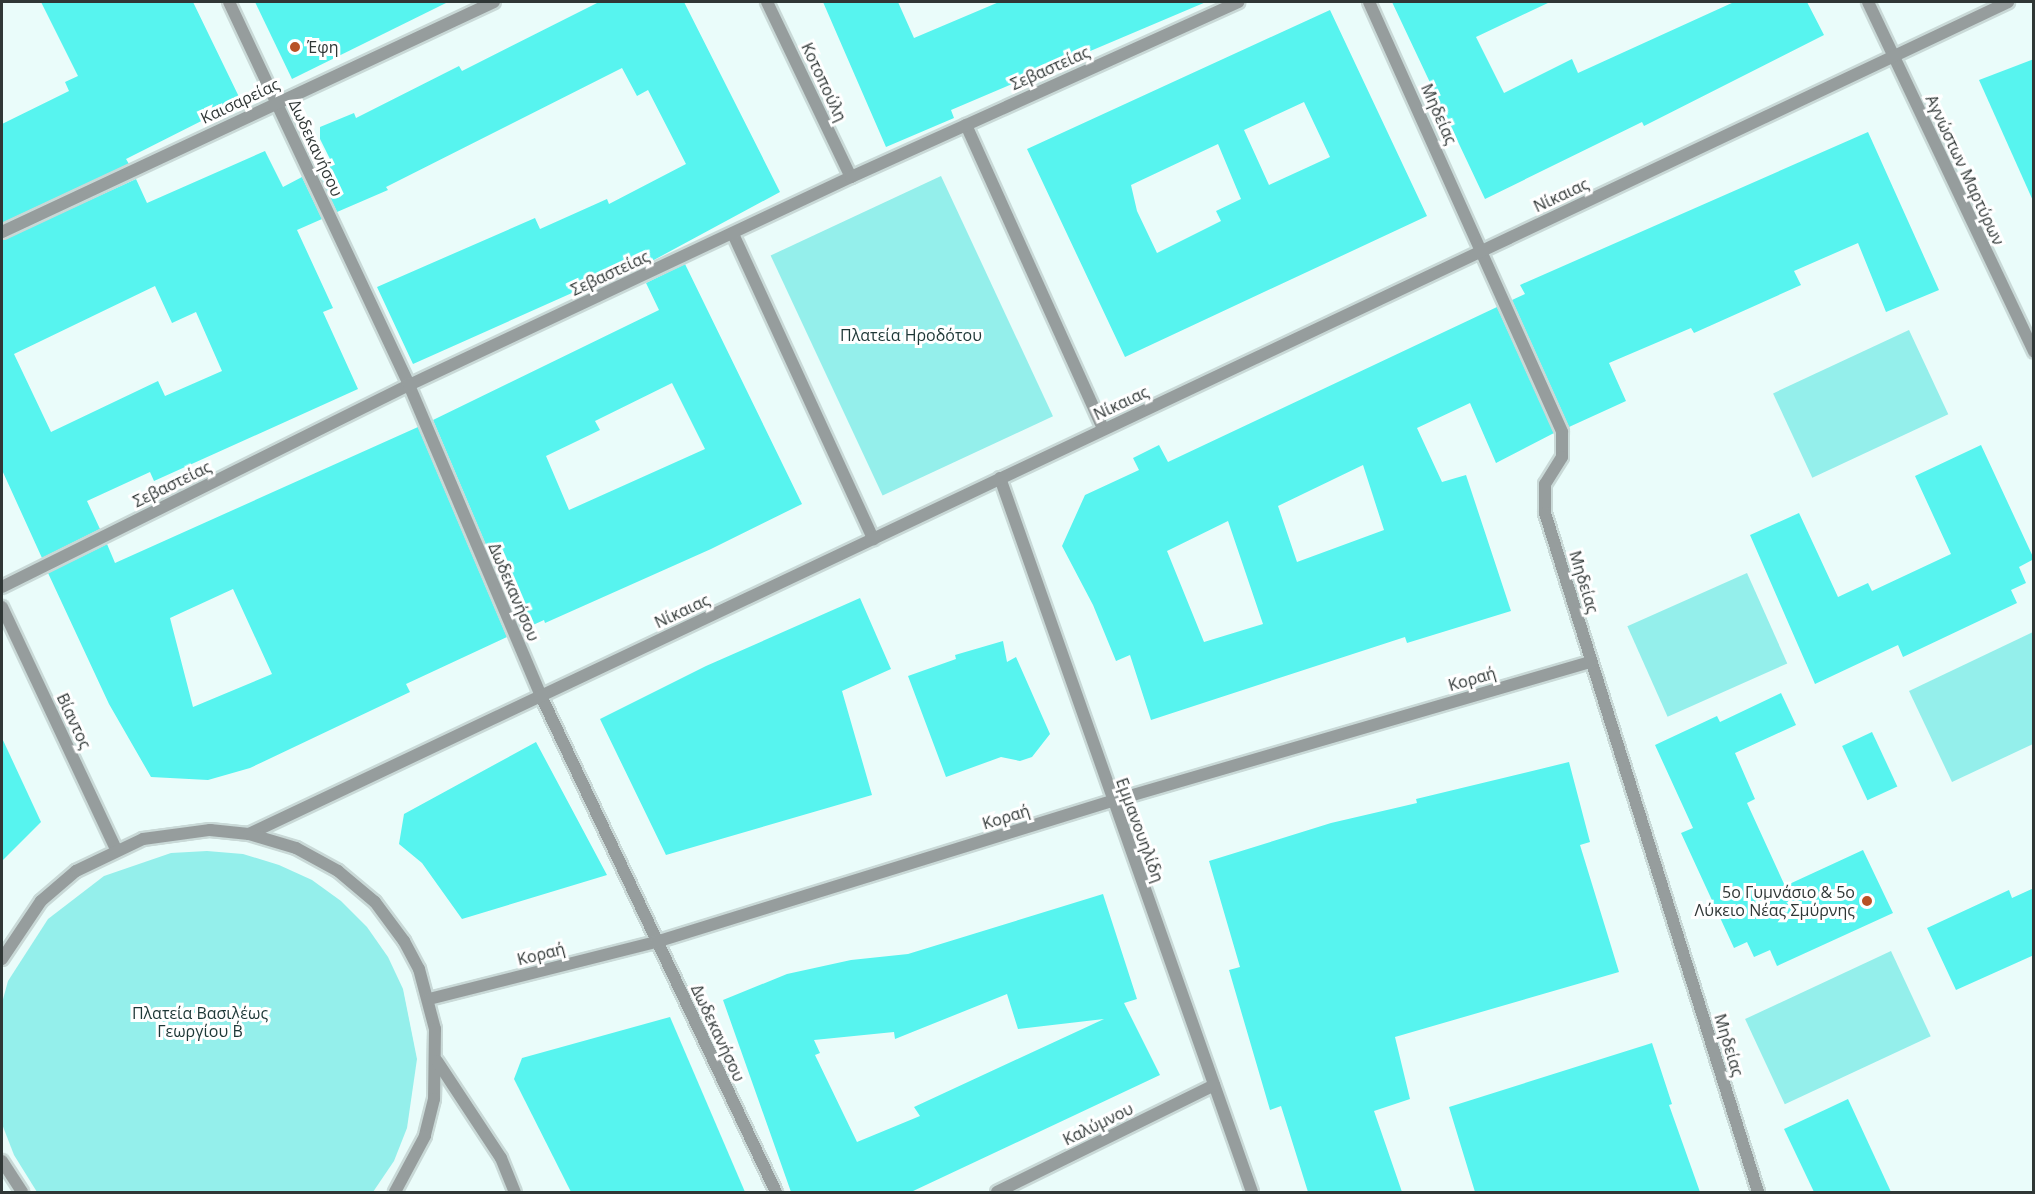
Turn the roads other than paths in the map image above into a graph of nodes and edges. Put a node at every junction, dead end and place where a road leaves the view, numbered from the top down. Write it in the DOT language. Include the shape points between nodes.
graph roads {
  1 [pos="229,2"];
  2 [pos="494,2"];
  3 [pos="767,2"];
  4 [pos="1238,2"];
  5 [pos="1370,2"];
  6 [pos="1868,2"];
  7 [pos="2008,2"];
  8 [pos="1893,56"];
  9 [pos="276,102"];
  10 [pos="966,124"];
  11 [pos="851,177"];
  12 [pos="2,232"];
  13 [pos="732,234"];
  14 [pos="1482,250"];
  15 [pos="2034,352"];
  16 [pos="409,385"];
  17 [pos="1103,429"];
  18 [pos="1000,478"];
  19 [pos="873,538"];
  20 [pos="2,587"];
  21 [pos="2,607"];
  22 [pos="1591,662"];
  23 [pos="541,696"];
  24 [pos="1112,801"];
  25 [pos="249,834"];
  26 [pos="116,849"];
  27 [pos="656,942"];
  28 [pos="3,953"];
  29 [pos="429,999"];
  30 [pos="437,1061"];
  31 [pos="1214,1085"];
  32 [pos="2,1164"];
  33 [pos="22,1192"];
  34 [pos="395,1192"];
  35 [pos="515,1192"];
  36 [pos="776,1192"];
  37 [pos="997,1192"];
  38 [pos="1252,1192"];
  39 [pos="1758,1192"];
  1 -- 9 [label="street, Δωδεκανήσου"];
  2 -- 9 [label="street, Καισαρείας"];
  3 -- 11 [label="street, Κοτοπούλη"];
  4 -- 10 [label="street, Σεβαστείας"];
  5 -- 14 [label="street, Μηδείας"];
  6 -- 8 [label="street, Αγνώστων Μαρτύρων"];
  7 -- 8 [label="street, Νίκαιας"];
  8 -- 14 [label="street, Νίκαιας"];
  8 -- 15 [label="street, Αγνώστων Μαρτύρων"];
  9 -- 12 [label="street, Καισαρείας"];
  9 -- 16 [label="street, Δωδεκανήσου"];
  10 -- 11 [label="street, Σεβαστείας"];
  10 -- 17 [label="street"];
  11 -- 13 [label="street, Σεβαστείας"];
  13 -- 16 [label="street, Σεβαστείας"];
  13 -- 19 [label="street"];
  14 -- 17 [label="street, Νίκαιας"];
  14 -- 22 [label="street, Μηδείας" via="1563,432 1562,457 1545,484 1545,513"];
  16 -- 20 [label="street, Σεβαστείας"];
  16 -- 23 [label="street, Δωδεκανήσου"];
  17 -- 18 [label="street, Νίκαιας"];
  18 -- 19 [label="street, Νίκαιας"];
  18 -- 24 [label="street, Εμμανουηλίδη"];
  19 -- 23 [label="street, Νίκαιας"];
  21 -- 26 [label="street, Βίαντος"];
  22 -- 24 [label="street, Κοραή"];
  22 -- 39 [label="street, Μηδείας"];
  23 -- 25 [label="street, Νίκαιας"];
  23 -- 27 [label="street, Δωδεκανήσου"];
  24 -- 27 [label="street, Κοραή"];
  24 -- 31 [label="street, Εμμανουηλίδη"];
  25 -- 26 [label="street" via="210,830 171,833"];
  25 -- 29 [label="street" via="296,848 338,871 375,903 404,941"];
  26 -- 28 [label="street" via="76,871 41,901"];
  27 -- 29 [label="street, Κοραή"];
  27 -- 36 [label="street, Δωδεκανήσου"];
  29 -- 30 [label="street"];
  30 -- 34 [label="street" via="434,1099 425,1136"];
  30 -- 35 [label="street" via="501,1158"];
  31 -- 37 [label="street, Καλύμνου"];
  31 -- 38 [label="street, Εμμανουηλίδη"];
  32 -- 33 [label="street"];
}
